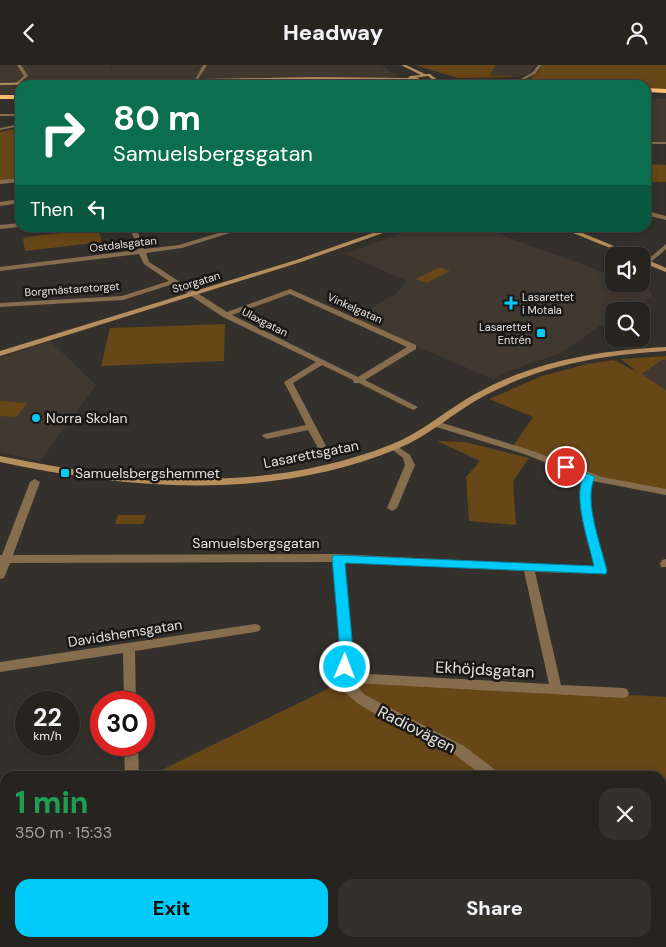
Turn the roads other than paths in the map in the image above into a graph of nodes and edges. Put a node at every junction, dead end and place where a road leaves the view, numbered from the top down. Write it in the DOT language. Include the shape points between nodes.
graph roads {
  1 [pos="19,65"];
  2 [pos="204,65"];
  3 [pos="402,65"];
  4 [pos="540,65"];
  5 [pos="426,75"];
  6 [pos="418,78"];
  7 [pos="432,78"];
  8 [pos="22,80"];
  9 [pos="196,80"];
  10 [pos="292,80"];
  11 [pos="428,80"];
  12 [pos="435,80"];
  13 [pos="499,80"];
  14 [pos="522,80"];
  15 [pos="0,84"];
  16 [pos="15,84"];
  17 [pos="651,93"];
  18 [pos="666,93"];
  19 [pos="0,98"];
  20 [pos="15,98"];
  21 [pos="0,115"];
  22 [pos="15,115"];
  23 [pos="15,126"];
  24 [pos="0,129"];
  25 [pos="651,143"];
  26 [pos="666,143"];
  27 [pos="15,180"];
  28 [pos="0,182"];
  29 [pos="15,202"];
  30 [pos="0,204"];
  31 [pos="651,214"];
  32 [pos="666,218"];
  33 [pos="15,226"];
  34 [pos="0,227"];
  35 [pos="136,232"];
  36 [pos="230,232"];
  37 [pos="375,232"];
  38 [pos="382,232"];
  39 [pos="574,232"];
  40 [pos="666,246"];
  41 [pos="611,247"];
  42 [pos="142,252"];
  43 [pos="650,257"];
  44 [pos="650,262"];
  45 [pos="0,269"];
  46 [pos="666,270"];
  47 [pos="174,282"];
  48 [pos="193,294"];
  49 [pos="0,305"];
  50 [pos="226,315"];
  51 [pos="666,349"];
  52 [pos="0,352"];
  53 [pos="320,363"];
  54 [pos="357,381"];
  55 [pos="414,407"];
  56 [pos="436,424"];
  57 [pos="311,427"];
  58 [pos="267,435"];
  59 [pos="321,446"];
  60 [pos="394,447"];
  61 [pos="0,459"];
  62 [pos="590,477"];
  63 [pos="35,482"];
  64 [pos="666,492"];
  65 [pos="392,508"];
  66 [pos="338,558"];
  67 [pos="3,559"];
  68 [pos="529,567"];
  69 [pos="0,575"];
  70 [pos="255,628"];
  71 [pos="129,648"];
  72 [pos="0,667"];
  73 [pos="346,678"];
  74 [pos="556,689"];
  75 [pos="130,691"];
  76 [pos="623,693"];
  77 [pos="131,756"];
  78 [pos="132,771"];
  79 [pos="486,771"];
  1 -- 8 [label="street" via="25,77"];
  2 -- 9 [label="street"];
  3 -- 5 [label="street"];
  3 -- 6 [label="street"];
  4 -- 14 [label="street"];
  5 -- 6 [label="street"];
  5 -- 7 [label="street"];
  6 -- 7 [label="street"];
  6 -- 10 [label="street"];
  6 -- 11 [label="street"];
  7 -- 12 [label="street"];
  13 -- 14 [label="street"];
  15 -- 16 [label="street"];
  17 -- 18 [label="highway"];
  19 -- 20 [label="highway"];
  21 -- 22 [label="street"];
  23 -- 24 [label="street"];
  25 -- 26 [label="street"];
  27 -- 28 [label="street"];
  29 -- 30 [label="street"];
  31 -- 32 [label="street"];
  33 -- 34 [label="street"];
  35 -- 42 [label="street, Ulaxgatan"];
  36 -- 42 [label="street, Ostdalsgatan" via="185,246"];
  37 -- 48 [label="street, Storgatan"];
  38 -- 48 [label="street, Storgatan"];
  39 -- 41 [label="street"];
  40 -- 43 [label="street"];
  42 -- 45 [label="street, Ostdalsgatan"];
  42 -- 47 [label="street, Ulaxgatan" via="146,263"];
  44 -- 46 [label="street"];
  47 -- 48 [label="street, Ulaxgatan"];
  47 -- 49 [label="street, Borgmästaretorget" via="123,298"];
  48 -- 50 [label="street, Ulaxgatan"];
  48 -- 52 [label="street, Storgatan"];
  50 -- 53 [label="street, Ulaxgatan"];
  50 -- 54 [label="street, Vinkelgatan" via="290,291 413,347"];
  51 -- 56 [label="street, Lasarettsgatan" via="598,355 539,369 485,391"];
  53 -- 54 [label="street, Ulaxgatan"];
  53 -- 57 [label="street" via="288,382"];
  54 -- 55 [label="street, Ulaxgatan"];
  56 -- 60 [label="street, Lasarettsgatan"];
  56 -- 62 [label="street" via="527,451"];
  57 -- 58 [label="street"];
  57 -- 59 [label="street"];
  60 -- 61 [label="street, Lasarettsgatan" via="312,471 201,482 99,478"];
  60 -- 65 [label="street" via="407,457 410,465"];
  62 -- 64 [label="street"];
  62 -- 68 [label="street, Samuelsbergsgatan" via="585,486 585,500 601,571"];
  63 -- 67 [label="street"];
  66 -- 67 [label="street, Samuelsbergsgatan"];
  66 -- 68 [label="street, Samuelsbergsgatan"];
  66 -- 73 [label="street" via="346,639"];
  67 -- 69 [label="street"];
  68 -- 74 [label="street"];
  70 -- 71 [label="street, Davidshemsgatan"];
  71 -- 72 [label="street, Davidshemsgatan"];
  71 -- 75 [label="street"];
  73 -- 74 [label="street, Ekhöjdsgatan"];
  73 -- 79 [label="street, Radiovägen" via="350,689 361,699 459,750"];
  74 -- 76 [label="street, Ekhöjdsgatan"];
  77 -- 78 [label="street"];
}
